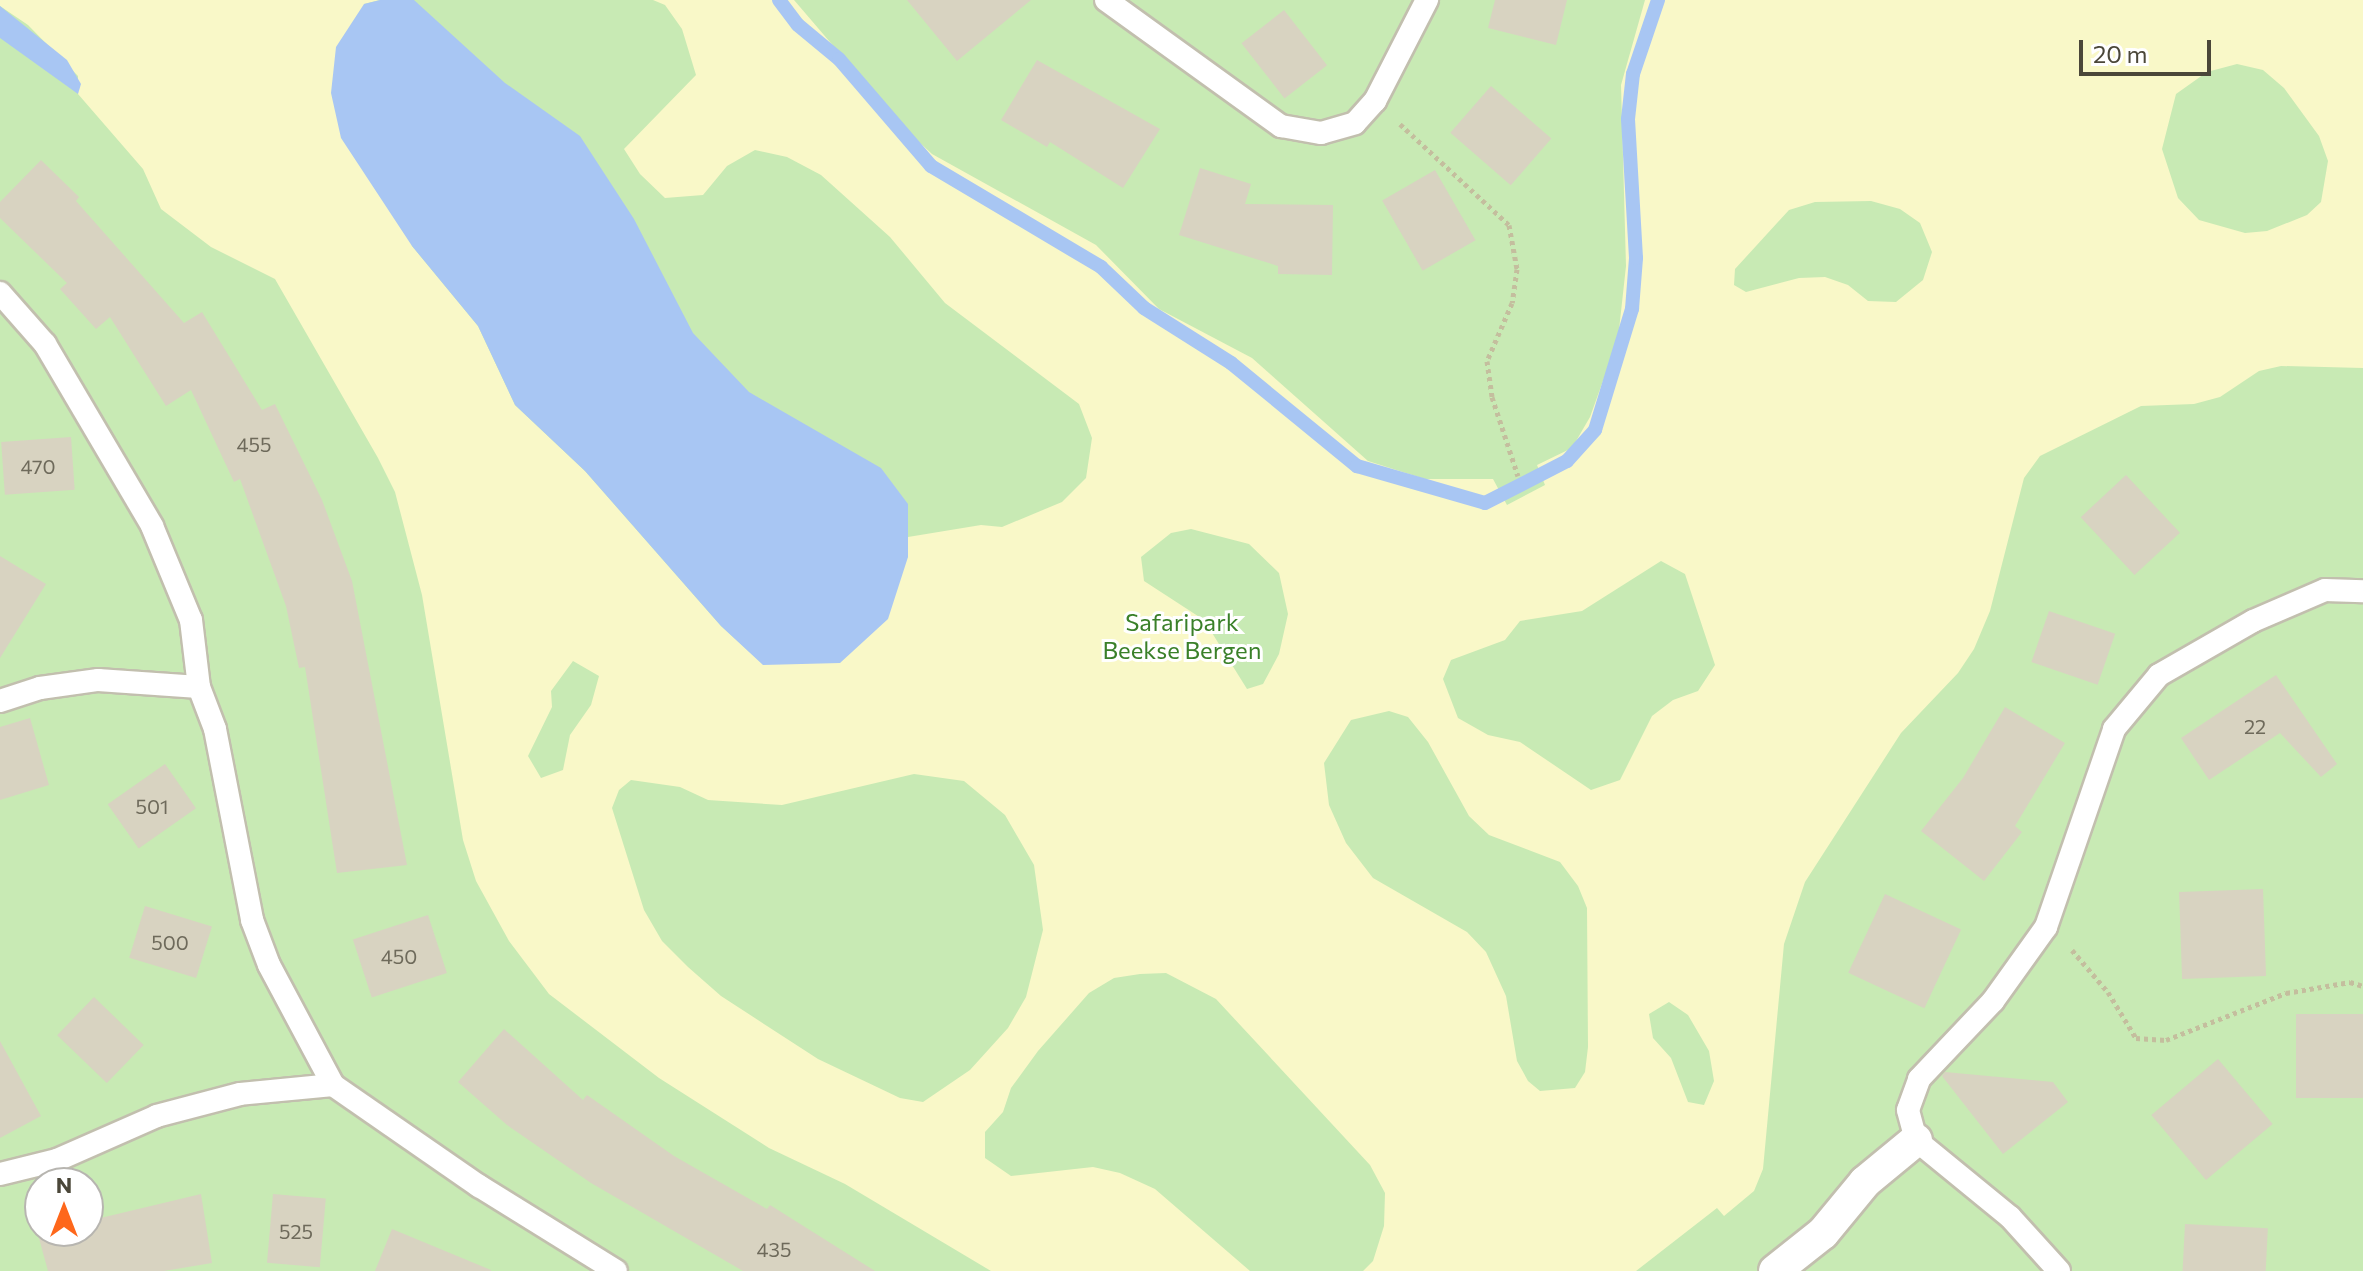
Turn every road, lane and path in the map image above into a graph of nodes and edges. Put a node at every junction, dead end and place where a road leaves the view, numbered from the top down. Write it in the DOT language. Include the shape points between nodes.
graph roads {
  1 [pos="1106,0"];
  2 [pos="1427,0"];
  3 [pos="1375,101"];
  4 [pos="0,293"];
  5 [pos="1518,476"];
  6 [pos="2363,591"];
  7 [pos="199,687"];
  8 [pos="0,701"];
  9 [pos="2046,927"];
  10 [pos="2363,986"];
  11 [pos="333,1085"];
  12 [pos="1916,1140"];
  13 [pos="0,1174"];
  14 [pos="616,1271"];
  15 [pos="1775,1271"];
  16 [pos="2059,1271"];
  1 -- 3 [label="lane" via="1281,126 1340,131"];
  2 -- 3 [label="lane"];
  3 -- 5 [label="path" via="1509,225 1517,269 1512,303 1487,361 1492,397"];
  4 -- 7 [label="lane" via="45,344 152,526 191,620"];
  6 -- 9 [label="lane" via="2325,590 2253,621 2159,675 2114,729"];
  7 -- 8 [label="lane" via="98,680 40,688"];
  7 -- 11 [label="lane" via="215,729 252,920 269,965"];
  9 -- 10 [label="path" via="2108,992 2136,1038 2166,1040 2286,993 2350,982"];
  9 -- 12 [label="lane" via="1993,1001 1919,1079 1908,1110"];
  11 -- 13 [label="lane" via="240,1094 157,1116 57,1160"];
  11 -- 14 [label="lane" via="479,1186"];
  12 -- 15 [label="street" via="1865,1182 1823,1233"];
  12 -- 16 [label="lane" via="2010,1217"];
}
